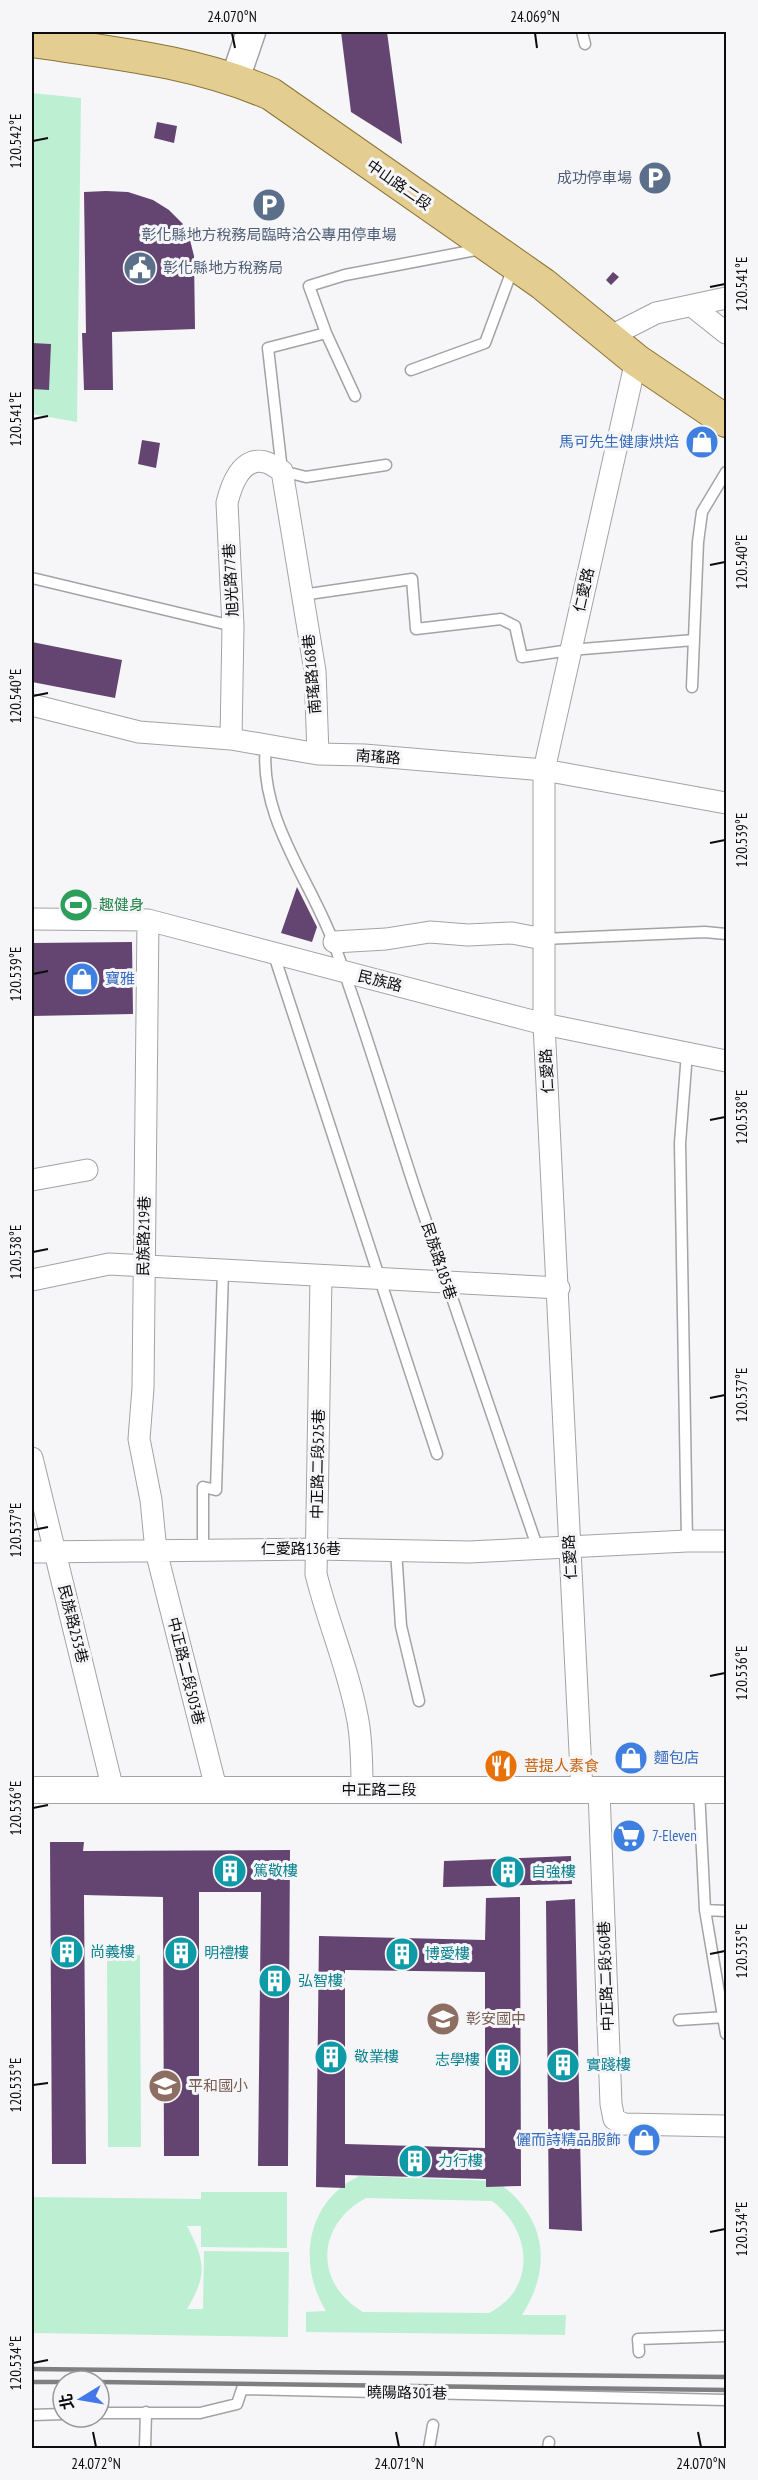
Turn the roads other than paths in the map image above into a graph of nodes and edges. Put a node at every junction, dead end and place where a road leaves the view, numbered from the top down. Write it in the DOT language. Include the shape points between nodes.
graph roads {
  1 [pos="251,32"];
  2 [pos="582,32"];
  3 [pos="32,42"];
  4 [pos="585,44"];
  5 [pos="235,79"];
  6 [pos="487,248"];
  7 [pos="514,265"];
  8 [pos="726,298"];
  9 [pos="692,306"];
  10 [pos="326,333"];
  11 [pos="726,333"];
  12 [pos="609,337"];
  13 [pos="636,360"];
  14 [pos="411,370"];
  15 [pos="355,396"];
  16 [pos="726,422"];
  17 [pos="386,465"];
  18 [pos="282,471"];
  19 [pos="726,472"];
  20 [pos="32,578"];
  21 [pos="302,595"];
  22 [pos="233,626"];
  23 [pos="694,640"];
  24 [pos="570,650"];
  25 [pos="692,687"];
  26 [pos="32,705"];
  27 [pos="231,739"];
  28 [pos="266,745"];
  29 [pos="318,754"];
  30 [pos="544,770"];
  31 [pos="726,803"];
  32 [pos="32,919"];
  33 [pos="148,920"];
  34 [pos="726,934"];
  35 [pos="543,939"];
  36 [pos="334,942"];
  37 [pos="274,955"];
  38 [pos="344,972"];
  39 [pos="544,1024"];
  40 [pos="687,1053"];
  41 [pos="726,1061"];
  42 [pos="87,1170"];
  43 [pos="32,1180"];
  44 [pos="144,1267"];
  45 [pos="223,1271"];
  46 [pos="321,1276"];
  47 [pos="380,1279"];
  48 [pos="32,1280"];
  49 [pos="446,1282"];
  50 [pos="559,1288"];
  51 [pos="437,1454"];
  52 [pos="32,1458"];
  53 [pos="687,1541"];
  54 [pos="726,1541"];
  55 [pos="570,1546"];
  56 [pos="316,1549"];
  57 [pos="538,1549"];
  58 [pos="203,1550"];
  59 [pos="396,1550"];
  60 [pos="156,1551"];
  61 [pos="32,1552"];
  62 [pos="56,1553"];
  63 [pos="419,1701"];
  64 [pos="32,1790"];
  65 [pos="113,1790"];
  66 [pos="362,1790"];
  67 [pos="699,1790"];
  68 [pos="726,1791"];
  69 [pos="217,1792"];
  70 [pos="591,1792"];
  71 [pos="705,1910"];
  72 [pos="726,1911"];
  73 [pos="725,2017"];
  74 [pos="679,2020"];
  75 [pos="726,2034"];
  76 [pos="726,2126"];
  77 [pos="726,2336"];
  78 [pos="639,2352"];
  79 [pos="726,2400"];
  80 [pos="146,2412"];
  81 [pos="111,2413"];
  82 [pos="51,2414"];
  83 [pos="32,2415"];
  84 [pos="433,2425"];
  85 [pos="145,2448"];
  86 [pos="429,2448"];
  1 -- 5 [label="main road"];
  2 -- 4 [label="lane"];
  3 -- 5 [label="main road, 中山路二段" via="72,42"];
  5 -- 6 [label="main road, 中山路二段" via="270,94"];
  6 -- 7 [label="main road, 中山路二段"];
  6 -- 10 [label="lane" via="345,275 309,286"];
  7 -- 12 [label="main road, 中山路二段" via="586,309"];
  7 -- 14 [label="lane" via="485,343"];
  8 -- 9 [label="street"];
  9 -- 11 [label="street"];
  9 -- 12 [label="street" via="656,313"];
  10 -- 15 [label="lane"];
  10 -- 18 [label="lane" via="268,348"];
  12 -- 13 [label="main road, 中山路二段"];
  13 -- 16 [label="main road, 中山路二段"];
  13 -- 24 [label="street, 仁愛路"];
  17 -- 18 [label="lane" via="306,477"];
  18 -- 21 [label="street, 南瑤路168巷"];
  18 -- 22 [label="street, 旭光路77巷" via="264,462 252,462 240,471 231,487 227,503"];
  19 -- 23 [label="lane" via="702,512"];
  20 -- 22 [label="lane"];
  21 -- 24 [label="lane" via="412,579 416,629 501,619 515,626 522,657"];
  21 -- 29 [label="street, 南瑤路168巷" via="315,671"];
  22 -- 27 [label="street, 旭光路77巷"];
  23 -- 24 [label="lane"];
  23 -- 25 [label="lane"];
  24 -- 30 [label="street, 仁愛路"];
  26 -- 27 [label="street, 南瑤路" via="139,732"];
  27 -- 28 [label="street, 南瑤路"];
  28 -- 29 [label="street, 南瑤路"];
  28 -- 36 [label="lane, 民族路185巷" via="272,802 288,850"];
  29 -- 30 [label="street, 南瑤路"];
  30 -- 31 [label="street, 南瑤路"];
  30 -- 35 [label="street, 仁愛路"];
  32 -- 33 [label="street, 民族路"];
  33 -- 37 [label="street, 民族路"];
  33 -- 44 [label="street, 民族路219巷"];
  34 -- 35 [label="lane"];
  35 -- 36 [label="street" via="512,933 430,932"];
  35 -- 39 [label="street, 仁愛路"];
  36 -- 38 [label="lane, 民族路185巷"];
  37 -- 38 [label="street, 民族路"];
  37 -- 47 [label="lane"];
  38 -- 39 [label="street, 民族路"];
  38 -- 49 [label="lane, 民族路185巷"];
  39 -- 40 [label="street, 民族路"];
  39 -- 50 [label="street, 仁愛路"];
  40 -- 41 [label="street, 民族路"];
  40 -- 53 [label="lane" via="680,1143"];
  42 -- 43 [label="street"];
  44 -- 45 [label="street"];
  44 -- 48 [label="street" via="109,1264"];
  44 -- 60 [label="street, 民族路219巷" via="139,1439"];
  45 -- 46 [label="street"];
  45 -- 58 [label="lane" via="216,1490 203,1488"];
  46 -- 47 [label="street"];
  46 -- 56 [label="street, 中正路二段525巷"];
  47 -- 49 [label="street"];
  47 -- 51 [label="lane"];
  49 -- 50 [label="street"];
  49 -- 57 [label="lane, 民族路185巷"];
  50 -- 55 [label="street, 仁愛路"];
  52 -- 62 [label="street, 民族路253巷"];
  53 -- 54 [label="street, 仁愛路136巷"];
  53 -- 55 [label="street, 仁愛路136巷"];
  55 -- 57 [label="street, 仁愛路136巷"];
  55 -- 70 [label="street, 仁愛路"];
  56 -- 58 [label="street, 仁愛路136巷"];
  56 -- 59 [label="street, 仁愛路136巷"];
  56 -- 66 [label="street, 中正路二段525巷" via="316,1574 324,1608 358,1720"];
  57 -- 59 [label="street, 仁愛路136巷"];
  58 -- 60 [label="street, 仁愛路136巷"];
  59 -- 63 [label="lane" via="401,1626"];
  60 -- 62 [label="street, 仁愛路136巷"];
  60 -- 69 [label="street, 中正路二段503巷"];
  61 -- 62 [label="street, 仁愛路136巷"];
  62 -- 65 [label="street, 民族路253巷"];
  64 -- 65 [label="street, 中正路二段"];
  65 -- 69 [label="street, 中正路二段"];
  66 -- 69 [label="street, 中正路二段"];
  66 -- 70 [label="street, 中正路二段"];
  67 -- 68 [label="street, 中正路二段"];
  67 -- 70 [label="street, 中正路二段"];
  67 -- 71 [label="lane"];
  70 -- 76 [label="street, 中正路二段560巷" via="614,2119 624,2124"];
  71 -- 72 [label="lane"];
  71 -- 73 [label="lane"];
  73 -- 74 [label="lane"];
  73 -- 75 [label="lane"];
  77 -- 78 [label="lane" via="638,2339"];
  79 -- 80 [label="lane, 曉陽路301巷" via="242,2389 237,2404 200,2413"];
  80 -- 81 [label="lane, 曉陽路301巷"];
  80 -- 85 [label="lane"];
  82 -- 83 [label="lane"];
  84 -- 86 [label="lane"];
}
